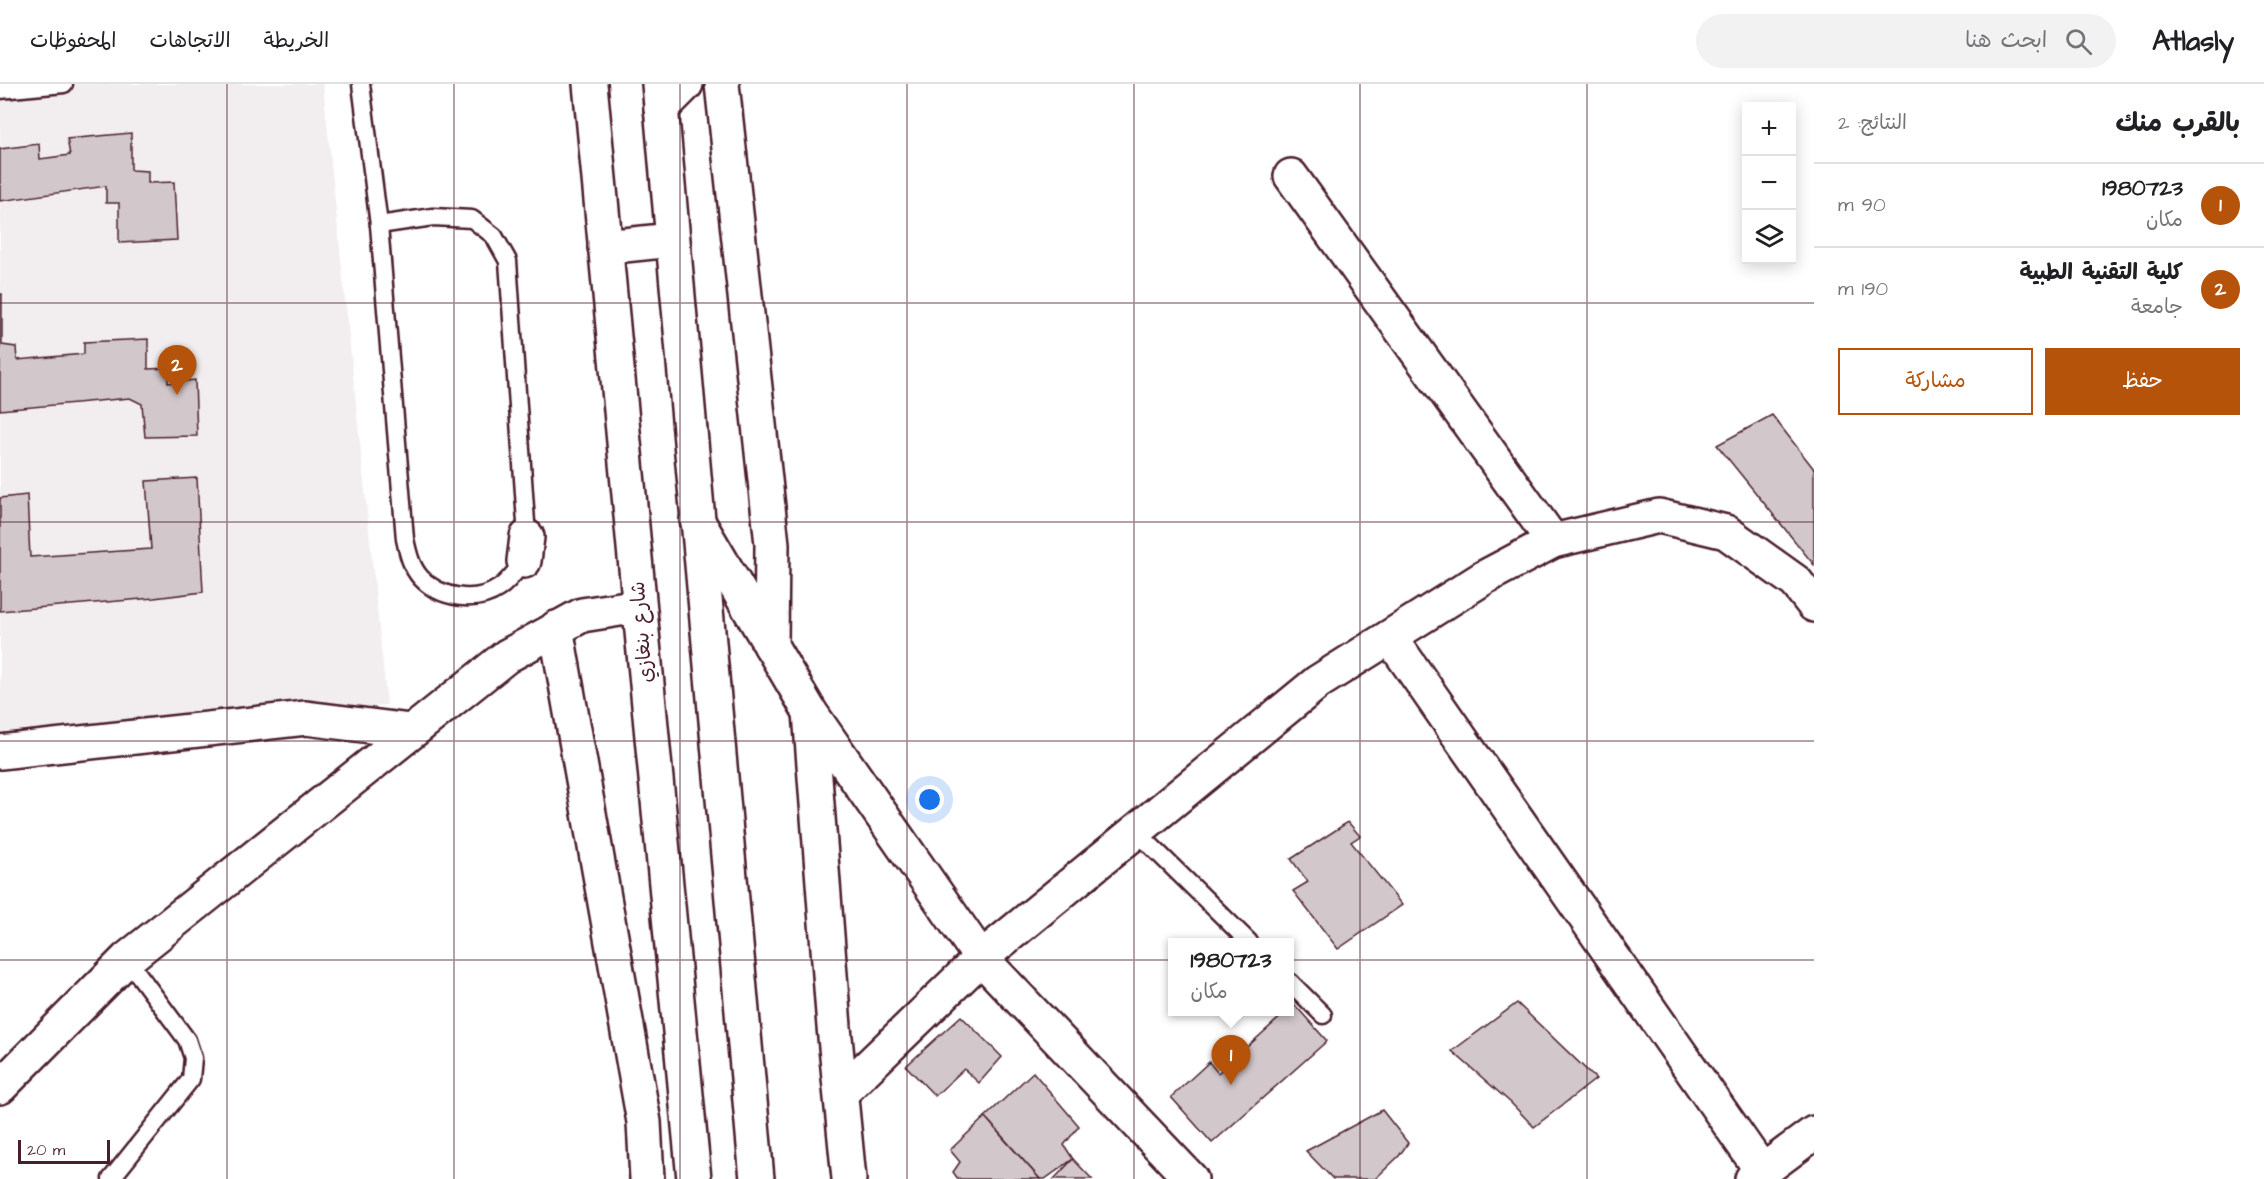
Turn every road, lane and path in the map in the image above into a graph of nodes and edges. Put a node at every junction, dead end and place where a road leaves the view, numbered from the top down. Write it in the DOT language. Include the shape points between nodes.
graph roads {
  1 [pos="64,84"];
  2 [pos="361,84"];
  3 [pos="590,84"];
  4 [pos="686,84"];
  5 [pos="722,84"];
  6 [pos="0,90"];
  7 [pos="660,97"];
  8 [pos="1291,176"];
  9 [pos="379,225"];
  10 [pos="672,240"];
  11 [pos="605,247"];
  12 [pos="697,520"];
  13 [pos="1553,541"];
  14 [pos="1814,605"];
  15 [pos="639,606"];
  16 [pos="556,628"];
  17 [pos="1390,637"];
  18 [pos="771,646"];
  19 [pos="810,712"];
  20 [pos="411,731"];
  21 [pos="0,752"];
  22 [pos="1137,832"];
  23 [pos="1245,938"];
  24 [pos="981,958"];
  25 [pos="127,959"];
  26 [pos="1294,986"];
  27 [pos="1323,1015"];
  28 [pos="0,1087"];
  29 [pos="842,1092"];
  30 [pos="1811,1141"];
  31 [pos="1757,1175"];
  32 [pos="111,1179"];
  33 [pos="647,1179"];
  34 [pos="694,1179"];
  35 [pos="757,1179"];
  36 [pos="849,1179"];
  37 [pos="1191,1179"];
  1 -- 6 [label="lane"];
  2 -- 9 [label="lane"];
  3 -- 11 [label="street, شارع بنغازي"];
  4 -- 7 [label="street"];
  5 -- 18 [label="street" via="772,544"];
  7 -- 10 [label="street"];
  8 -- 13 [label="street"];
  9 -- 9 [label="lane" via="409,560 420,577 437,590 457,597 478,597 513,576 525,549 508,261 494,237 472,219 433,217"];
  10 -- 11 [label="street"];
  10 -- 12 [label="street"];
  11 -- 15 [label="street, شارع بنغازي"];
  12 -- 18 [label="street"];
  12 -- 35 [label="street"];
  13 -- 14 [label="street" via="1659,516 1726,532 1796,582"];
  13 -- 17 [label="street" via="1485,577"];
  15 -- 16 [label="street" via="582,615"];
  15 -- 34 [label="street, شارع بنغازي"];
  16 -- 20 [label="street" via="507,656"];
  16 -- 33 [label="street" via="644,1122"];
  17 -- 22 [label="street" via="1318,682"];
  17 -- 31 [label="street"];
  18 -- 19 [label="street"];
  19 -- 24 [label="street"];
  19 -- 29 [label="street"];
  20 -- 21 [label="street" via="306,718"];
  20 -- 25 [label="street"];
  22 -- 23 [label="lane"];
  22 -- 24 [label="street"];
  24 -- 29 [label="street"];
  24 -- 37 [label="street"];
  25 -- 28 [label="street"];
  25 -- 32 [label="lane" via="187,1040 193,1058 191,1079"];
  26 -- 27 [label="lane"];
  29 -- 36 [label="street"];
  30 -- 31 [label="street"];
}
